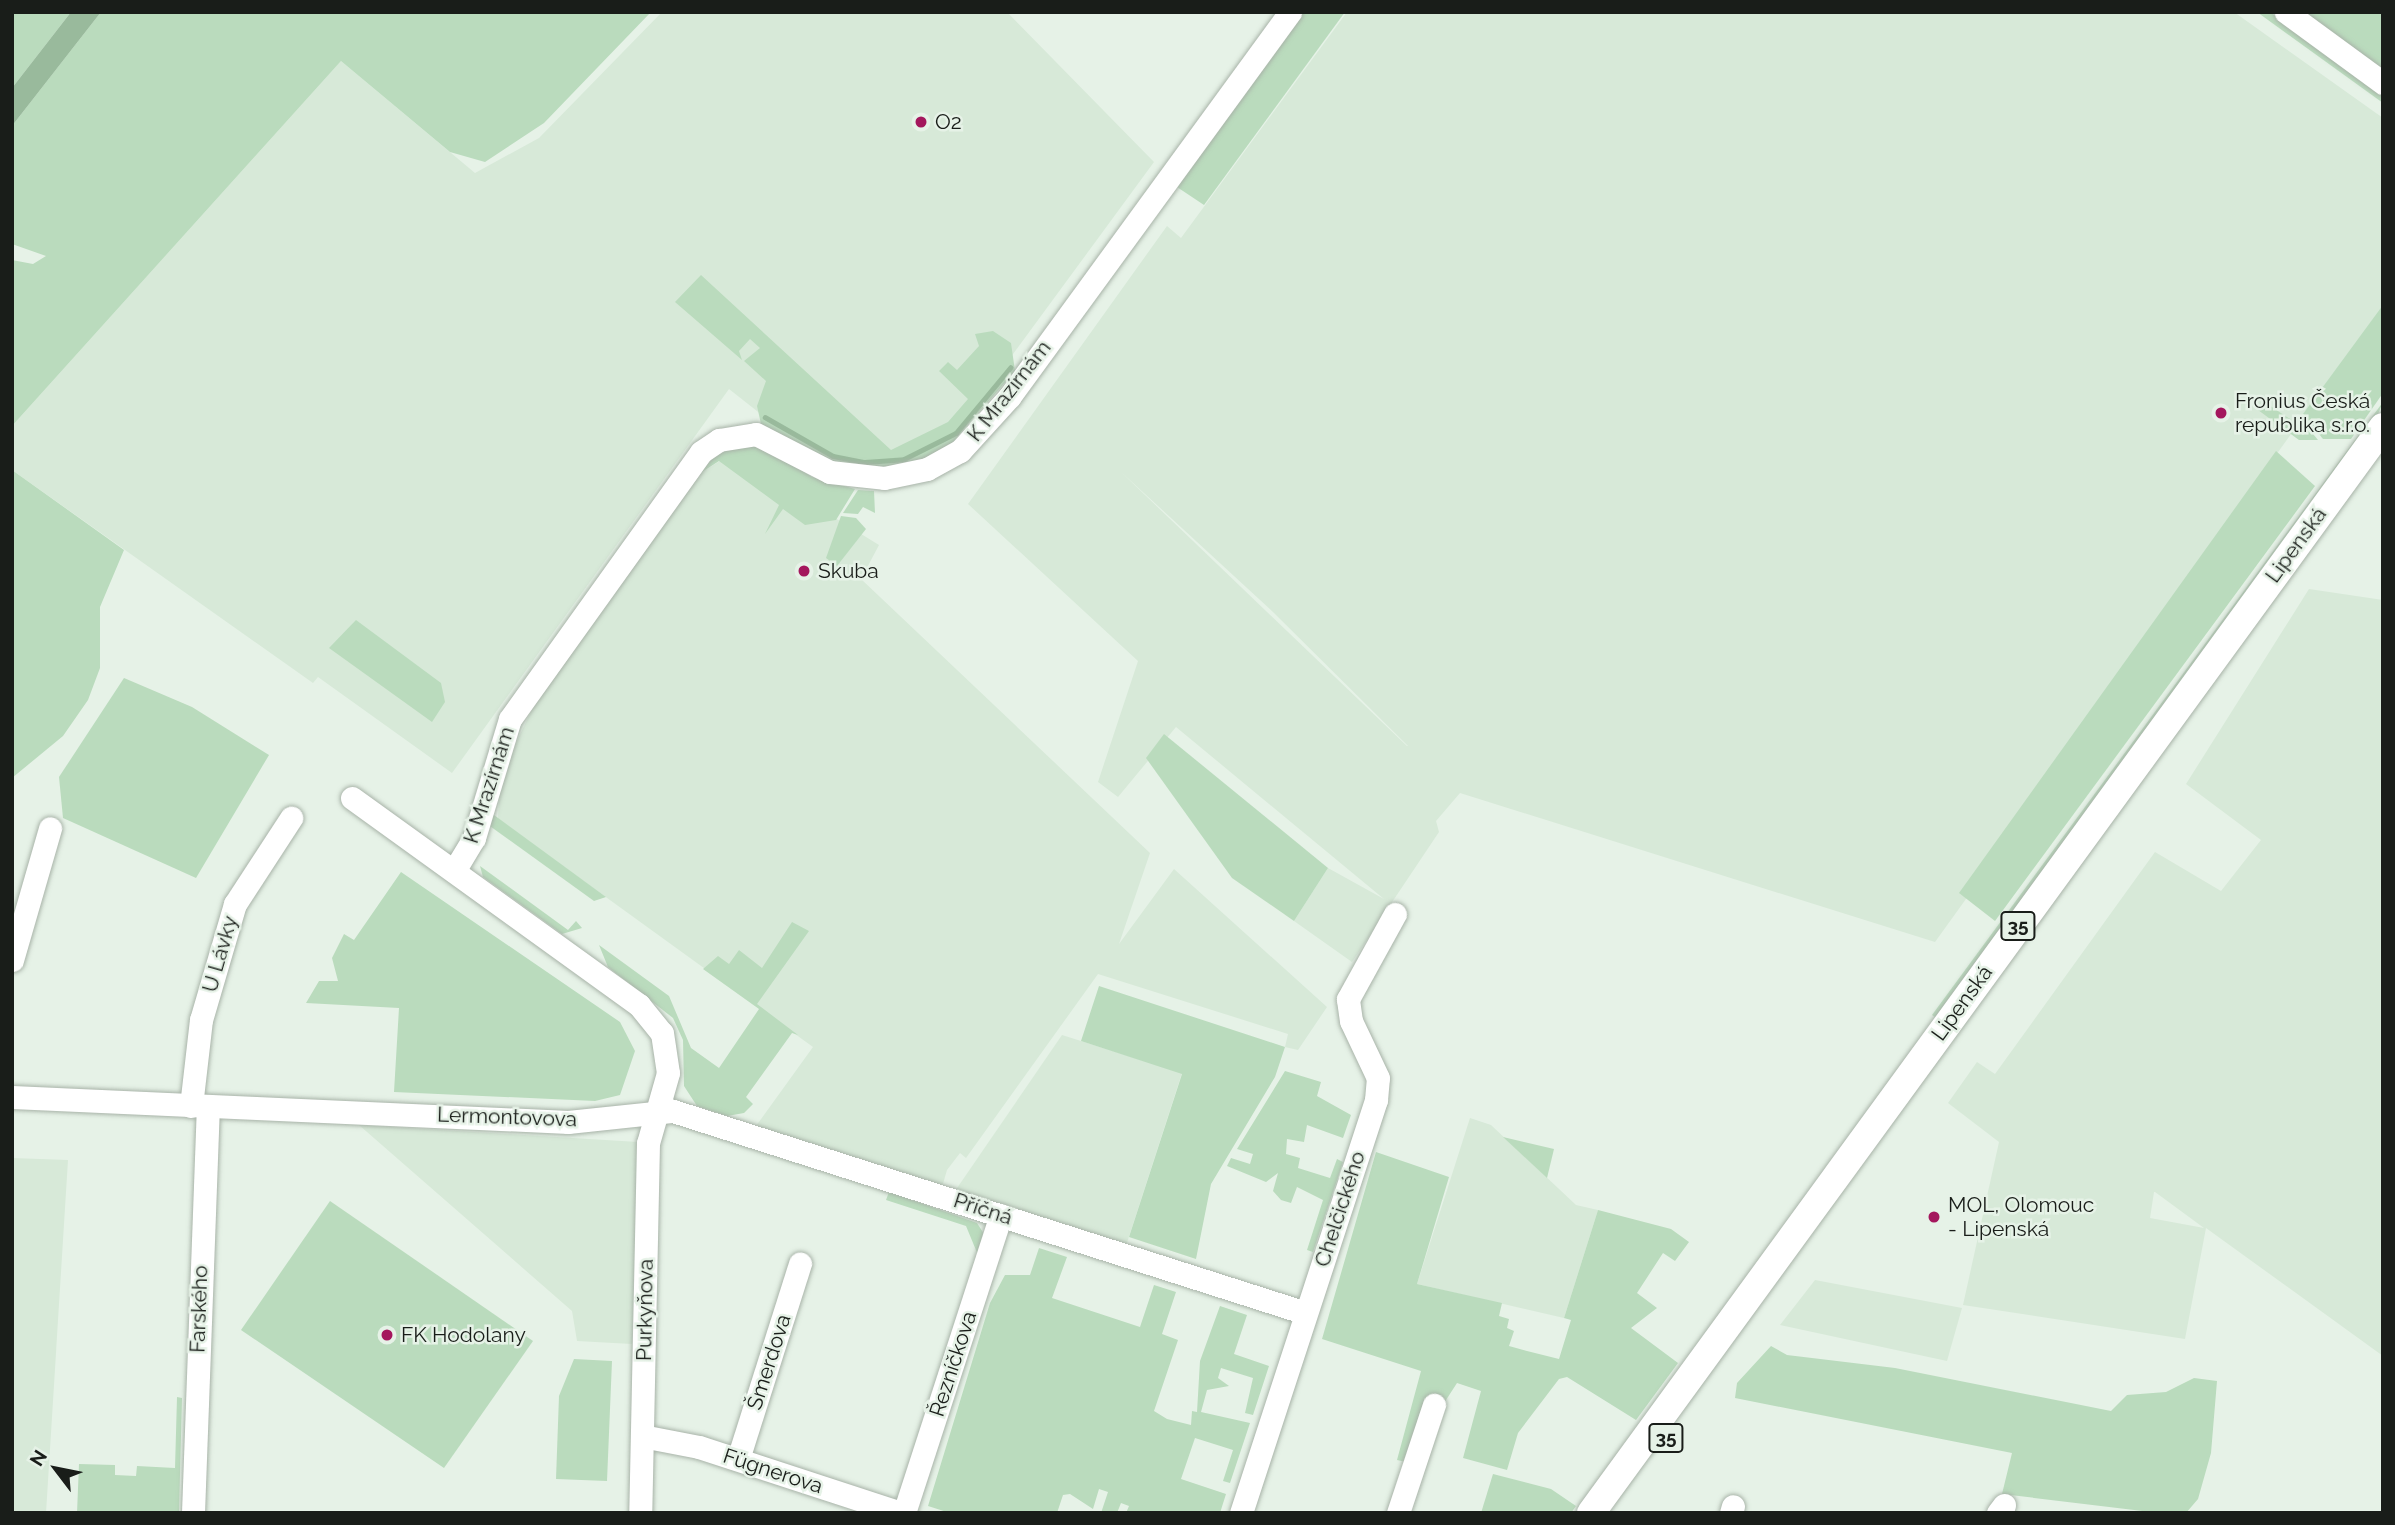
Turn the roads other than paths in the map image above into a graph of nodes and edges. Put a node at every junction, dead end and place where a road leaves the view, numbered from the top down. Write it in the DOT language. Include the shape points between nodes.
graph roads {
  1 [pos="1290,12"];
  2 [pos="2286,12"];
  3 [pos="2383,83"];
  4 [pos="2383,426"];
  5 [pos="2383,456"];
  6 [pos="352,798"];
  7 [pos="291,818"];
  8 [pos="50,828"];
  9 [pos="454,871"];
  10 [pos="1395,914"];
  11 [pos="15,935"];
  12 [pos="12,960"];
  13 [pos="12,1097"];
  14 [pos="200,1106"];
  15 [pos="659,1109"];
  16 [pos="1001,1215"];
  17 [pos="800,1264"];
  18 [pos="1307,1313"];
  19 [pos="1434,1405"];
  20 [pos="642,1436"];
  21 [pos="738,1459"];
  22 [pos="192,1513"];
  23 [pos="640,1513"];
  24 [pos="903,1513"];
  25 [pos="1241,1513"];
  26 [pos="1398,1513"];
  27 [pos="1591,1513"];
  28 [pos="1616,1513"];
  1 -- 9 [label="street, K Mrazírnám" via="1010,396 960,451 927,470 884,478 830,472 757,434 719,440 701,452 510,719 474,838"];
  2 -- 3 [label="street"];
  4 -- 27 [label="main road, Lipenská / 35"];
  5 -- 28 [label="main road, Lipenská / 35"];
  6 -- 9 [label="street"];
  7 -- 14 [label="street, U Lávky" via="235,904 201,1020"];
  8 -- 11 [label="street"];
  9 -- 15 [label="street" via="654,1020 668,1051"];
  10 -- 18 [label="street, Chelčického" via="1348,999 1378,1086"];
  11 -- 12 [label="street"];
  13 -- 14 [label="street, Lermontovova"];
  14 -- 15 [label="street, Lermontovova" via="569,1122"];
  14 -- 22 [label="street, Farského"];
  15 -- 16 [label="street, Příčná"];
  15 -- 20 [label="street, Purkyňova" via="648,1143"];
  16 -- 18 [label="street, Příčná"];
  16 -- 24 [label="street, Řezníčkova"];
  17 -- 21 [label="street, Šmerdova"];
  18 -- 25 [label="street, Chelčického"];
  19 -- 26 [label="street"];
  20 -- 21 [label="street, Fügnerova"];
  20 -- 23 [label="street, Purkyňova"];
  21 -- 24 [label="street, Fügnerova"];
}
